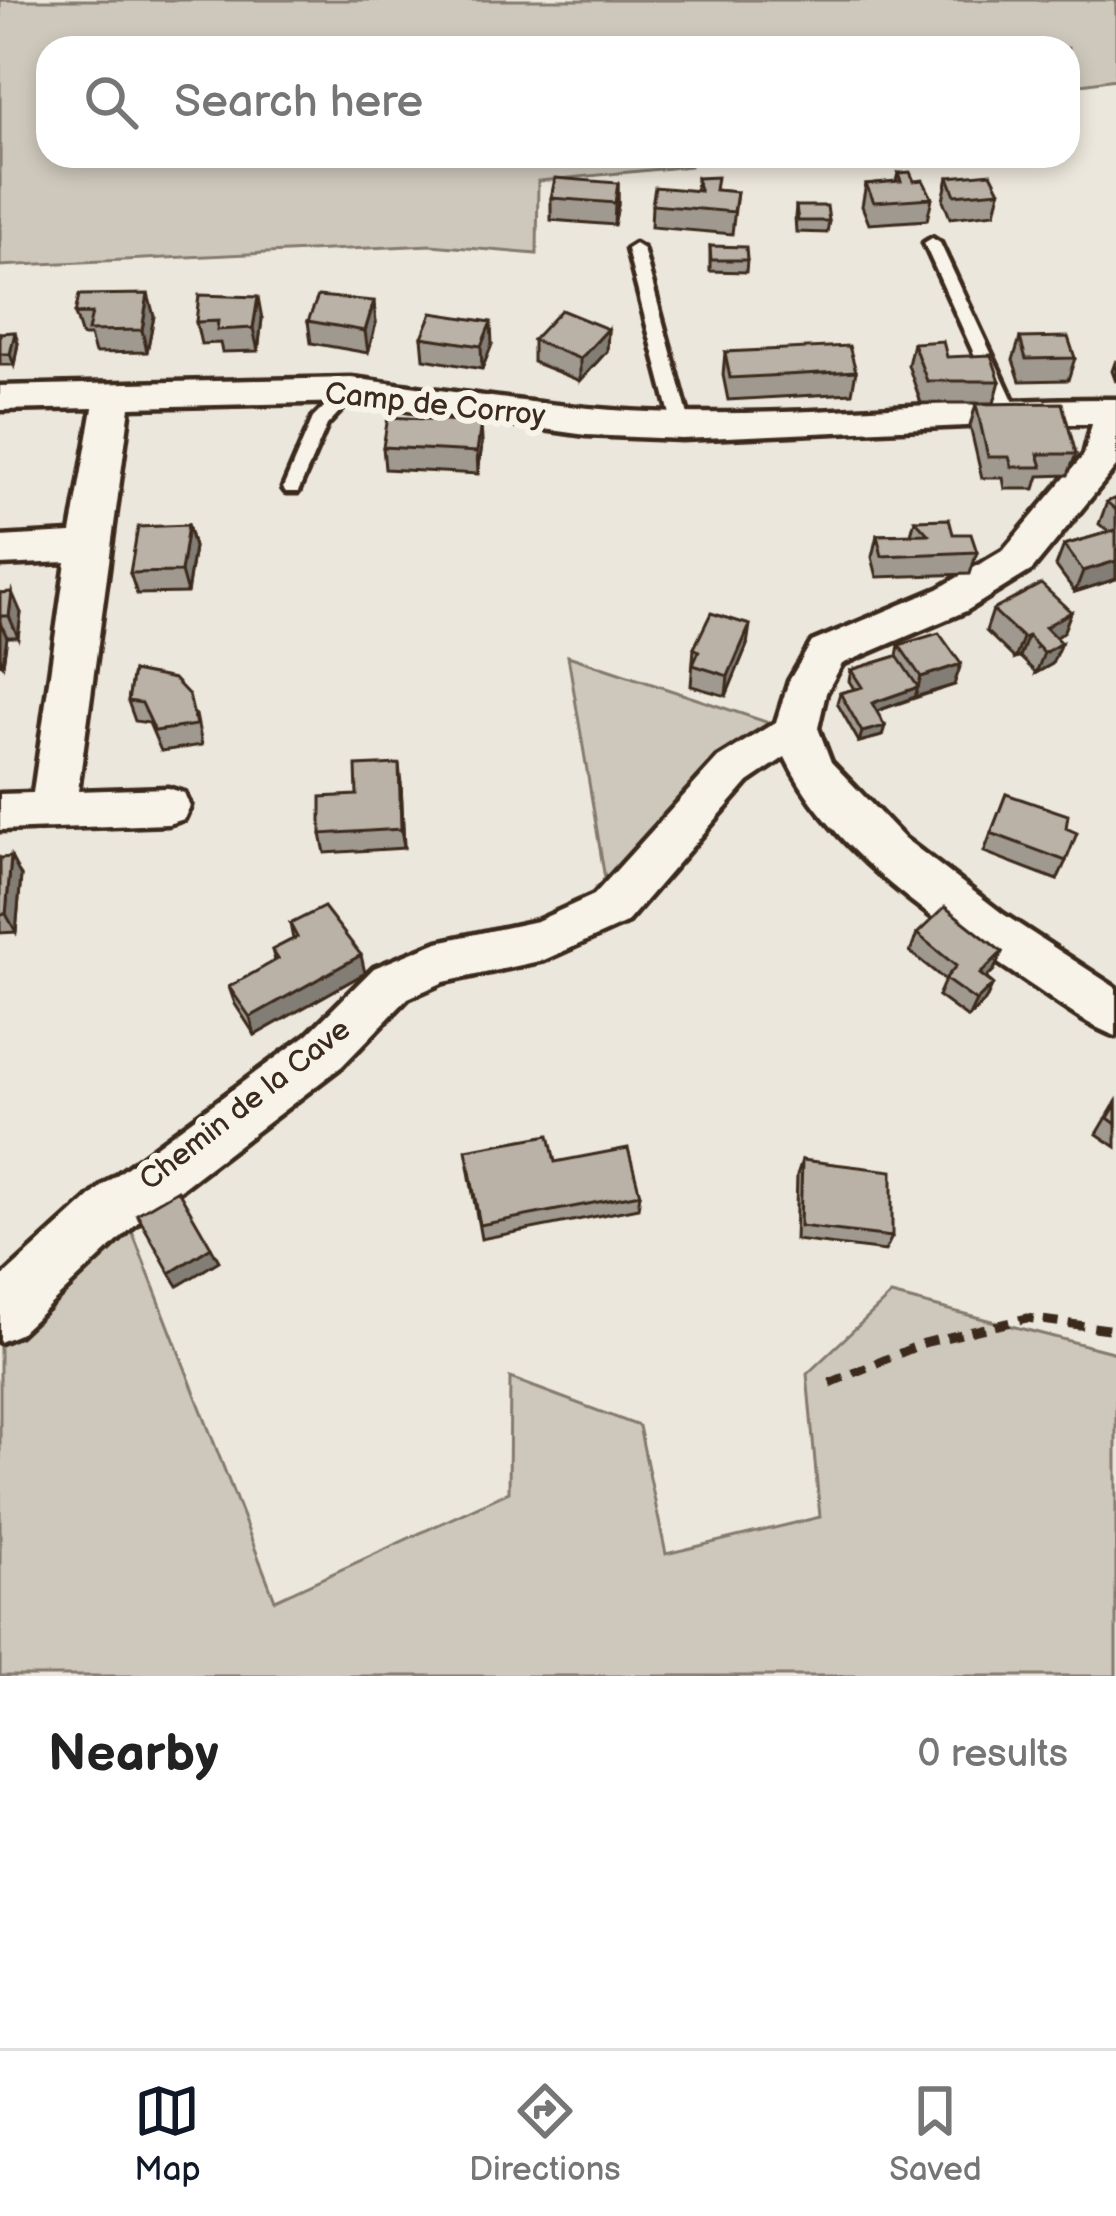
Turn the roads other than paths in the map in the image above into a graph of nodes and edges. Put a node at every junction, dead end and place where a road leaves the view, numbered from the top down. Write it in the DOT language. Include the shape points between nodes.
graph roads {
  1 [pos="932,243"];
  2 [pos="635,250"];
  3 [pos="350,390"];
  4 [pos="114,394"];
  5 [pos="0,398"];
  6 [pos="1010,411"];
  7 [pos="1115,412"];
  8 [pos="682,427"];
  9 [pos="292,488"];
  10 [pos="88,547"];
  11 [pos="0,551"];
  12 [pos="796,732"];
  13 [pos="168,806"];
  14 [pos="53,810"];
  15 [pos="0,812"];
  16 [pos="1116,1014"];
  17 [pos="0,1315"];
  1 -- 6 [label="lane"];
  2 -- 8 [label="lane"];
  3 -- 4 [label="street, Camp de Corroy"];
  3 -- 8 [label="street, Camp de Corroy"];
  3 -- 9 [label="lane" via="319,422"];
  4 -- 5 [label="street, Camp de Corroy"];
  4 -- 10 [label="street"];
  6 -- 7 [label="street, Camp de Corroy"];
  6 -- 8 [label="street, Camp de Corroy"];
  7 -- 12 [label="street" via="1102,460 1018,560 952,599 827,653 814,668"];
  10 -- 11 [label="street"];
  10 -- 14 [label="street"];
  12 -- 16 [label="street" via="838,806 962,910"];
  12 -- 17 [label="street, Chemin de la Cave" via="733,770 610,909 544,940 391,982 325,1050 121,1203"];
  13 -- 14 [label="street"];
  14 -- 15 [label="street"];
}
